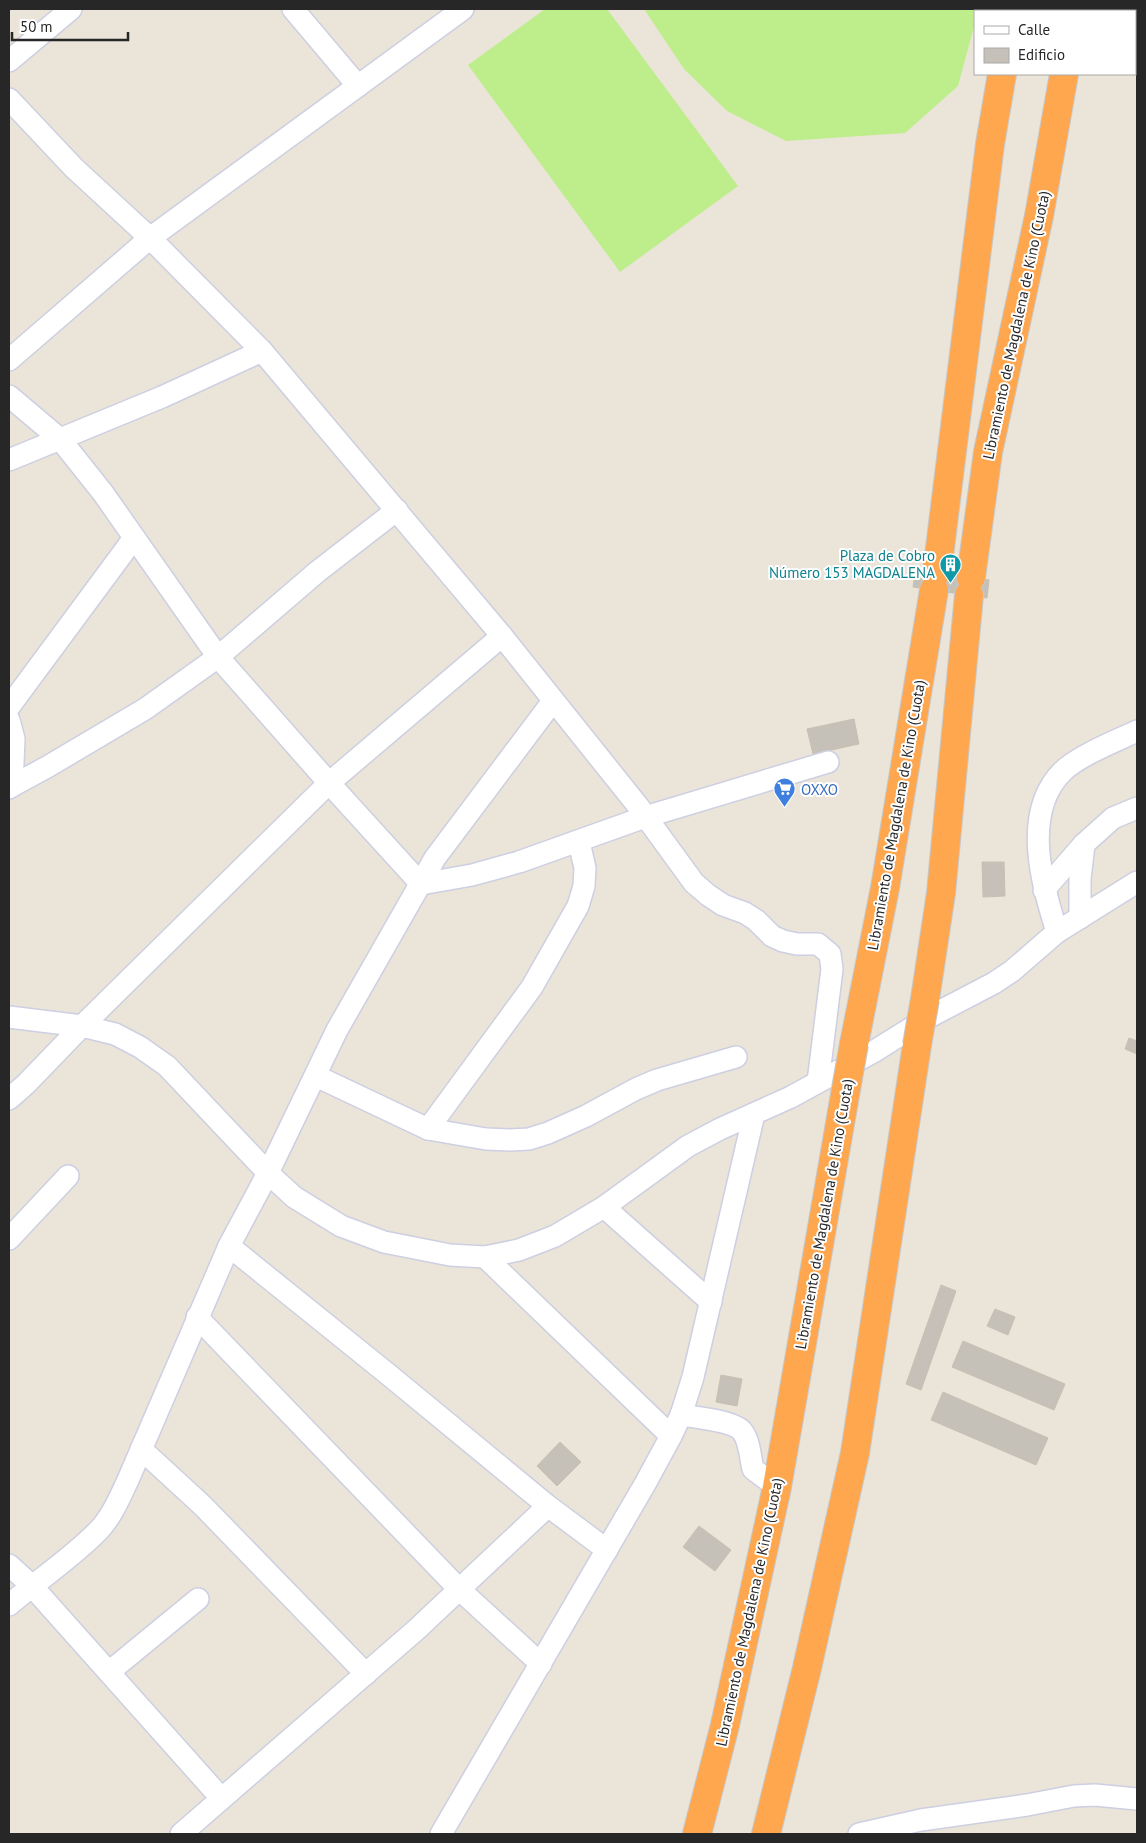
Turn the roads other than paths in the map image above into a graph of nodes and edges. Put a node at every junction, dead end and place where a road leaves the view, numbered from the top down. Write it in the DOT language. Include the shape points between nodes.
graph roads {
  1 [pos="71,9"];
  2 [pos="293,9"];
  3 [pos="463,9"];
  4 [pos="9,61"];
  5 [pos="1002,75"];
  6 [pos="1064,75"];
  7 [pos="358,86"];
  8 [pos="9,100"];
  9 [pos="150,238"];
  10 [pos="262,351"];
  11 [pos="9,360"];
  12 [pos="9,396"];
  13 [pos="60,439"];
  14 [pos="9,460"];
  15 [pos="397,510"];
  16 [pos="134,538"];
  17 [pos="502,636"];
  18 [pos="218,657"];
  19 [pos="553,701"];
  20 [pos="9,707"];
  21 [pos="9,720"];
  22 [pos="1137,731"];
  23 [pos="828,762"];
  24 [pos="329,783"];
  25 [pos="10,787"];
  26 [pos="1137,808"];
  27 [pos="645,817"];
  28 [pos="579,842"];
  29 [pos="1084,844"];
  30 [pos="1137,882"];
  31 [pos="421,884"];
  32 [pos="1044,890"];
  33 [pos="1080,918"];
  34 [pos="1057,932"];
  35 [pos="9,1017"];
  36 [pos="82,1026"];
  37 [pos="736,1057"];
  38 [pos="316,1076"];
  39 [pos="818,1082"];
  40 [pos="9,1099"];
  41 [pos="754,1114"];
  42 [pos="428,1129"];
  43 [pos="268,1173"];
  44 [pos="68,1176"];
  45 [pos="604,1207"];
  46 [pos="9,1239"];
  47 [pos="229,1246"];
  48 [pos="485,1257"];
  49 [pos="711,1302"];
  50 [pos="197,1317"];
  51 [pos="681,1415"];
  52 [pos="671,1436"];
  53 [pos="141,1449"];
  54 [pos="778,1487"];
  55 [pos="548,1506"];
  56 [pos="607,1550"];
  57 [pos="9,1565"];
  58 [pos="31,1585"];
  59 [pos="459,1589"];
  60 [pos="198,1599"];
  61 [pos="9,1605"];
  62 [pos="541,1664"];
  63 [pos="109,1672"];
  64 [pos="366,1674"];
  65 [pos="221,1798"];
  66 [pos="1137,1799"];
  67 [pos="181,1834"];
  68 [pos="441,1834"];
  69 [pos="697,1834"];
  70 [pos="766,1834"];
  71 [pos="858,1834"];
  1 -- 4 [label="street"];
  2 -- 7 [label="street"];
  3 -- 7 [label="street"];
  5 -- 54 [label="highway, Libramiento de Magdalena de Kino (Cuota), bridge" via="990,144 935,581 885,888 854,1044"];
  6 -- 70 [label="highway, Libramiento de Magdalena de Kino (Cuota), bridge" via="1040,207 988,452 970,586 941,893 855,1453"];
  7 -- 9 [label="street"];
  8 -- 9 [label="street" via="74,168"];
  9 -- 10 [label="street"];
  9 -- 11 [label="street"];
  10 -- 13 [label="street"];
  10 -- 15 [label="street"];
  12 -- 13 [label="street"];
  13 -- 14 [label="street"];
  13 -- 16 [label="street"];
  15 -- 17 [label="street"];
  15 -- 18 [label="street" via="317,572"];
  16 -- 18 [label="street"];
  16 -- 20 [label="street"];
  17 -- 19 [label="street"];
  17 -- 24 [label="street"];
  18 -- 24 [label="street"];
  18 -- 25 [label="street" via="145,709"];
  19 -- 27 [label="street"];
  19 -- 31 [label="street" via="435,858"];
  21 -- 25 [label="street" via="14,739"];
  22 -- 32 [label="street" via="1096,750 1064,770 1053,783 1041,816 1039,867"];
  23 -- 27 [label="street"];
  24 -- 31 [label="street"];
  24 -- 36 [label="street"];
  26 -- 29 [label="street" via="1113,818"];
  27 -- 28 [label="street"];
  27 -- 39 [label="street" via="694,883 708,895 756,920 772,936 790,942 818,944 830,954 832,970"];
  28 -- 31 [label="street" via="491,870"];
  28 -- 42 [label="street" via="585,868 578,906 532,987"];
  29 -- 32 [label="street"];
  29 -- 33 [label="street"];
  30 -- 33 [label="street"];
  31 -- 38 [label="street" via="337,1030"];
  32 -- 34 [label="street"];
  33 -- 34 [label="street"];
  34 -- 39 [label="street" via="1006,975"];
  35 -- 36 [label="street"];
  36 -- 40 [label="street"];
  36 -- 43 [label="street" via="115,1034 167,1066"];
  37 -- 42 [label="street" via="657,1080 586,1116 528,1139 486,1139"];
  38 -- 42 [label="street"];
  38 -- 43 [label="street"];
  39 -- 41 [label="street"];
  41 -- 45 [label="street" via="688,1146"];
  41 -- 49 [label="street"];
  43 -- 47 [label="street"];
  43 -- 48 [label="street" via="294,1197 341,1226 393,1244 450,1255"];
  44 -- 46 [label="street"];
  45 -- 48 [label="street" via="555,1236 519,1250"];
  45 -- 49 [label="street"];
  47 -- 50 [label="street"];
  47 -- 55 [label="street"];
  48 -- 52 [label="street"];
  49 -- 51 [label="street"];
  50 -- 53 [label="street"];
  50 -- 59 [label="street"];
  51 -- 52 [label="street"];
  51 -- 54 [label="street" via="739,1429 746,1439 753,1469"];
  52 -- 56 [label="street"];
  53 -- 58 [label="street" via="113,1510 99,1529"];
  53 -- 64 [label="street" via="203,1506"];
  54 -- 69 [label="highway, Libramiento de Magdalena de Kino (Cuota)"];
  55 -- 56 [label="street"];
  55 -- 59 [label="street"];
  56 -- 62 [label="street"];
  57 -- 58 [label="street"];
  58 -- 61 [label="street"];
  58 -- 63 [label="street"];
  59 -- 62 [label="street"];
  59 -- 64 [label="street"];
  60 -- 63 [label="street"];
  62 -- 68 [label="street"];
  63 -- 65 [label="street"];
  64 -- 65 [label="street"];
  65 -- 67 [label="street"];
  66 -- 71 [label="street" via="1074,1796 921,1820"];
}
